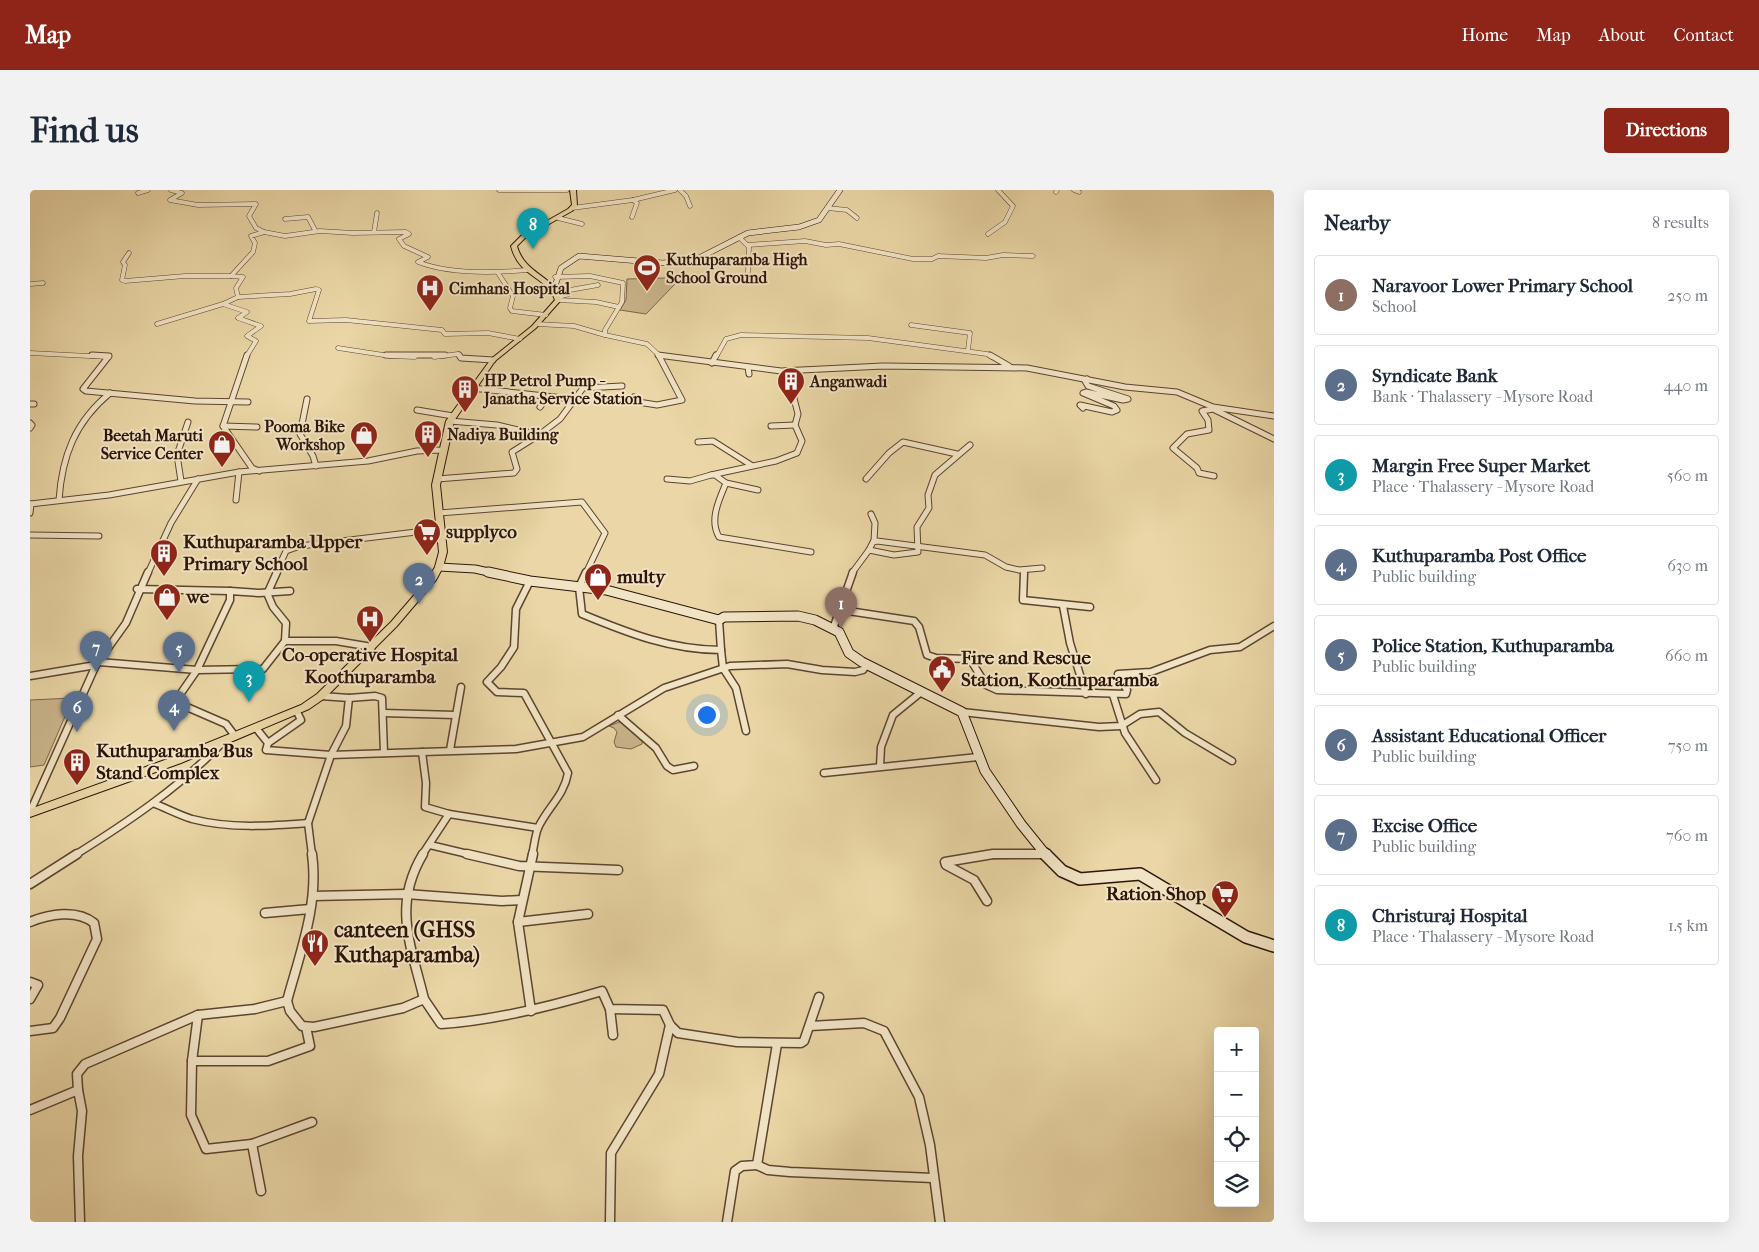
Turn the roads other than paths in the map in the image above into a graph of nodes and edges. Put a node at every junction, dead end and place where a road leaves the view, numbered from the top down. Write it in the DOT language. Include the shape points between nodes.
graph roads {
  1 [pos="148,190"];
  2 [pos="171,190"];
  3 [pos="499,190"];
  4 [pos="567,190"];
  5 [pos="573,190"];
  6 [pos="675,190"];
  7 [pos="680,190"];
  8 [pos="840,190"];
  9 [pos="998,190"];
  10 [pos="1074,190"];
  11 [pos="138,192"];
  12 [pos="1079,192"];
  13 [pos="633,200"];
  14 [pos="690,206"];
  15 [pos="572,208"];
  16 [pos="827,208"];
  17 [pos="377,213"];
  18 [pos="632,217"];
  19 [pos="558,218"];
  20 [pos="857,218"];
  21 [pos="286,219"];
  22 [pos="582,224"];
  23 [pos="315,230"];
  24 [pos="374,232"];
  25 [pos="266,233"];
  26 [pos="988,234"];
  27 [pos="739,237"];
  28 [pos="748,245"];
  29 [pos="129,253"];
  30 [pos="1033,256"];
  31 [pos="527,270"];
  32 [pos="748,272"];
  33 [pos="498,273"];
  34 [pos="231,276"];
  35 [pos="43,283"];
  36 [pos="30,284"];
  37 [pos="598,285"];
  38 [pos="556,288"];
  39 [pos="238,297"];
  40 [pos="223,304"];
  41 [pos="620,307"];
  42 [pos="546,314"];
  43 [pos="305,315"];
  44 [pos="311,316"];
  45 [pos="157,324"];
  46 [pos="537,324"];
  47 [pos="910,325"];
  48 [pos="605,335"];
  49 [pos="517,338"];
  50 [pos="338,348"];
  51 [pos="968,350"];
  52 [pos="30,353"];
  53 [pos="659,356"];
  54 [pos="1010,358"];
  55 [pos="493,360"];
  56 [pos="712,363"];
  57 [pos="1008,365"];
  58 [pos="748,367"];
  59 [pos="787,371"];
  60 [pos="748,374"];
  61 [pos="1087,379"];
  62 [pos="622,386"];
  63 [pos="472,388"];
  64 [pos="110,393"];
  65 [pos="634,396"];
  66 [pos="547,397"];
  67 [pos="306,399"];
  68 [pos="573,399"];
  69 [pos="231,402"];
  70 [pos="248,402"];
  71 [pos="540,406"];
  72 [pos="1083,408"];
  73 [pos="1213,408"];
  74 [pos="417,410"];
  75 [pos="1274,416"];
  76 [pos="452,418"];
  77 [pos="188,422"];
  78 [pos="30,423"];
  79 [pos="795,425"];
  80 [pos="223,426"];
  81 [pos="771,426"];
  82 [pos="257,427"];
  83 [pos="30,428"];
  84 [pos="539,435"];
  85 [pos="1274,439"];
  86 [pos="698,442"];
  87 [pos="970,445"];
  88 [pos="443,450"];
  89 [pos="957,454"];
  90 [pos="316,466"];
  91 [pos="751,466"];
  92 [pos="259,470"];
  93 [pos="240,472"];
  94 [pos="711,475"];
  95 [pos="1214,476"];
  96 [pos="198,478"];
  97 [pos="667,479"];
  98 [pos="866,479"];
  99 [pos="437,480"];
  100 [pos="181,481"];
  101 [pos="726,483"];
  102 [pos="758,490"];
  103 [pos="59,500"];
  104 [pos="236,500"];
  105 [pos="31,504"];
  106 [pos="30,513"];
  107 [pos="439,513"];
  108 [pos="871,514"];
  109 [pos="441,529"];
  110 [pos="30,535"];
  111 [pos="99,536"];
  112 [pos="874,541"];
  113 [pos="917,546"];
  114 [pos="869,550"];
  115 [pos="811,552"];
  116 [pos="439,567"];
  117 [pos="1042,568"];
  118 [pos="1024,573"];
  119 [pos="530,581"];
  120 [pos="579,587"];
  121 [pos="137,589"];
  122 [pos="230,591"];
  123 [pos="290,591"];
  124 [pos="267,592"];
  125 [pos="1064,606"];
  126 [pos="1090,607"];
  127 [pos="842,610"];
  128 [pos="719,620"];
  129 [pos="1274,626"];
  130 [pos="833,629"];
  131 [pos="285,641"];
  132 [pos="372,647"];
  133 [pos="721,650"];
  134 [pos="97,664"];
  135 [pos="867,665"];
  136 [pos="723,668"];
  137 [pos="197,670"];
  138 [pos="30,676"];
  139 [pos="461,687"];
  140 [pos="920,693"];
  141 [pos="1086,694"];
  142 [pos="321,696"];
  143 [pos="1113,696"];
  144 [pos="349,698"];
  145 [pos="297,712"];
  146 [pos="962,712"];
  147 [pos="383,713"];
  148 [pos="455,715"];
  149 [pos="618,715"];
  150 [pos="1121,726"];
  151 [pos="256,728"];
  152 [pos="746,732"];
  153 [pos="235,736"];
  154 [pos="224,741"];
  155 [pos="268,743"];
  156 [pos="553,743"];
  157 [pos="450,750"];
  158 [pos="422,752"];
  159 [pos="384,753"];
  160 [pos="332,755"];
  161 [pos="978,757"];
  162 [pos="1232,761"];
  163 [pos="694,766"];
  164 [pos="880,766"];
  165 [pos="824,773"];
  166 [pos="1156,780"];
  167 [pos="153,803"];
  168 [pos="30,813"];
  169 [pos="449,814"];
  170 [pos="308,823"];
  171 [pos="538,828"];
  172 [pos="430,845"];
  173 [pos="1047,854"];
  174 [pos="529,867"];
  175 [pos="618,870"];
  176 [pos="30,884"];
  177 [pos="406,894"];
  178 [pos="313,896"];
  179 [pos="522,900"];
  180 [pos="988,901"];
  181 [pos="310,909"];
  182 [pos="265,913"];
  183 [pos="588,914"];
  184 [pos="30,922"];
  185 [pos="518,922"];
  186 [pos="1274,946"];
  187 [pos="30,982"];
  188 [pos="819,997"];
  189 [pos="30,999"];
  190 [pos="424,999"];
  191 [pos="287,1001"];
  192 [pos="610,1009"];
  193 [pos="531,1011"];
  194 [pos="198,1015"];
  195 [pos="670,1025"];
  196 [pos="810,1026"];
  197 [pos="306,1028"];
  198 [pos="30,1031"];
  199 [pos="613,1034"];
  200 [pos="776,1044"];
  201 [pos="192,1061"];
  202 [pos="78,1090"];
  203 [pos="30,1110"];
  204 [pos="312,1122"];
  205 [pos="252,1144"];
  206 [pos="757,1164"];
  207 [pos="933,1178"];
  208 [pos="261,1190"];
  209 [pos="80,1222"];
  210 [pos="610,1222"];
  211 [pos="727,1222"];
  212 [pos="940,1222"];
  1 -- 11 [label="street"];
  2 -- 25 [label="street" via="182,193 170,200 198,205 256,202 249,216 256,228"];
  3 -- 4 [label="street"];
  5 -- 15 [label="main road" via="575,200"];
  6 -- 13 [label="street"];
  7 -- 14 [label="street"];
  8 -- 16 [label="main road"];
  9 -- 26 [label="street" via="1013,206 1005,222"];
  10 -- 12 [label="street"];
  13 -- 15 [label="street"];
  13 -- 18 [label="street" via="637,203"];
  15 -- 19 [label="main road"];
  16 -- 20 [label="street" via="847,210"];
  16 -- 27 [label="main road" via="811,224"];
  17 -- 24 [label="street"];
  19 -- 22 [label="street"];
  19 -- 31 [label="main road" via="524,236 514,246 517,258"];
  21 -- 23 [label="street" via="308,217"];
  23 -- 24 [label="street"];
  23 -- 25 [label="street" via="290,237"];
  24 -- 33 [label="street" via="409,233 399,239 406,248 428,257 418,262 423,264 446,270 474,269"];
  25 -- 34 [label="street" via="251,236 255,243 253,252"];
  27 -- 28 [label="street"];
  27 -- 38 [label="main road" via="705,256 687,261 663,263 579,256 563,265"];
  28 -- 30 [label="street" via="810,241 923,259 938,256"];
  28 -- 32 [label="street"];
  29 -- 34 [label="street" via="123,262 122,280 125,281"];
  31 -- 33 [label="street"];
  31 -- 38 [label="main road"];
  33 -- 42 [label="street" via="513,296 512,311"];
  34 -- 39 [label="street" via="243,278 236,288"];
  35 -- 36 [label="street"];
  37 -- 38 [label="street" via="570,290 569,294"];
  38 -- 41 [label="street"];
  38 -- 41 [label="street" via="570,275 618,280 623,283 625,296"];
  38 -- 42 [label="main road"];
  39 -- 40 [label="street"];
  39 -- 44 [label="street" via="319,290"];
  40 -- 45 [label="street"];
  40 -- 69 [label="street" via="247,312 238,318 261,326 247,336 256,341 241,362"];
  41 -- 48 [label="street"];
  42 -- 46 [label="main road"];
  43 -- 44 [label="street"];
  44 -- 49 [label="street" via="309,321 364,321 442,330 445,334 488,333"];
  46 -- 48 [label="street" via="578,326"];
  46 -- 49 [label="main road"];
  47 -- 51 [label="street" via="970,333"];
  48 -- 53 [label="street" via="647,344"];
  49 -- 55 [label="main road"];
  50 -- 55 [label="street" via="390,356 458,354 461,358"];
  51 -- 56 [label="street" via="868,338 741,335 726,339"];
  51 -- 57 [label="street" via="987,354"];
  52 -- 64 [label="street" via="110,356 83,389"];
  53 -- 56 [label="street"];
  53 -- 65 [label="street" via="682,400 648,404 632,401"];
  54 -- 57 [label="street"];
  55 -- 63 [label="main road"];
  56 -- 58 [label="street"];
  57 -- 59 [label="street"];
  57 -- 61 [label="street"];
  58 -- 59 [label="street"];
  58 -- 60 [label="street"];
  59 -- 79 [label="street" via="798,414"];
  61 -- 72 [label="street" via="1088,386 1128,399 1086,392 1117,410 1112,412 1080,405"];
  61 -- 73 [label="street" via="1177,392"];
  62 -- 68 [label="street" via="583,388"];
  63 -- 66 [label="street"];
  63 -- 76 [label="main road"];
  64 -- 69 [label="street"];
  64 -- 103 [label="street" via="92,410 69,442 61,470"];
  66 -- 68 [label="street"];
  66 -- 71 [label="street"];
  67 -- 90 [label="street" via="300,434"];
  68 -- 84 [label="street" via="560,419"];
  69 -- 70 [label="street"];
  69 -- 80 [label="street"];
  73 -- 75 [label="street"];
  73 -- 85 [label="street"];
  73 -- 95 [label="street" via="1202,411 1208,420 1209,430 1187,434 1173,448 1199,473"];
  74 -- 76 [label="street"];
  76 -- 84 [label="street"];
  76 -- 88 [label="main road"];
  77 -- 100 [label="street" via="177,455"];
  78 -- 83 [label="street"];
  79 -- 81 [label="street"];
  79 -- 91 [label="street" via="802,441 797,453"];
  80 -- 82 [label="street"];
  80 -- 92 [label="street" via="252,468"];
  84 -- 99 [label="street" via="512,452 517,469 514,472"];
  86 -- 91 [label="street" via="713,441"];
  87 -- 89 [label="street"];
  88 -- 90 [label="street"];
  88 -- 99 [label="main road"];
  89 -- 98 [label="street" via="903,442"];
  89 -- 113 [label="street" via="935,475 928,495 929,508 917,527"];
  90 -- 92 [label="street"];
  91 -- 94 [label="street"];
  92 -- 93 [label="street"];
  93 -- 96 [label="street"];
  93 -- 104 [label="street"];
  94 -- 97 [label="street" via="690,481"];
  94 -- 101 [label="street"];
  96 -- 100 [label="street"];
  96 -- 121 [label="street"];
  99 -- 107 [label="main road"];
  100 -- 103 [label="street" via="149,489"];
  101 -- 102 [label="street"];
  101 -- 115 [label="street" via="717,510 715,528 719,537"];
  103 -- 105 [label="street"];
  105 -- 106 [label="street"];
  107 -- 109 [label="main road"];
  107 -- 120 [label="street" via="582,502 605,533"];
  108 -- 112 [label="street" via="875,522"];
  109 -- 116 [label="main road" via="443,552"];
  109 -- 124 [label="street" via="286,550"];
  110 -- 111 [label="street"];
  112 -- 113 [label="street"];
  112 -- 114 [label="street"];
  113 -- 114 [label="street" via="916,554"];
  113 -- 118 [label="street" via="985,555"];
  114 -- 127 [label="street" via="849,580"];
  116 -- 119 [label="main road" via="482,570"];
  116 -- 132 [label="main road" via="421,595"];
  117 -- 118 [label="street"];
  118 -- 125 [label="street" via="1023,600 1033,604"];
  119 -- 120 [label="main road"];
  119 -- 156 [label="street" via="516,609 514,647 486,682 498,692 524,694"];
  120 -- 128 [label="main road" via="634,596"];
  120 -- 133 [label="street" via="582,614 636,637 676,648"];
  121 -- 122 [label="street"];
  121 -- 134 [label="street" via="134,608"];
  122 -- 124 [label="street"];
  122 -- 137 [label="street" via="230,600"];
  123 -- 124 [label="street"];
  124 -- 131 [label="street" via="273,607 286,623"];
  125 -- 126 [label="street"];
  125 -- 141 [label="street" via="1070,642"];
  127 -- 130 [label="street"];
  127 -- 141 [label="street" via="914,621 928,655 970,659 991,691"];
  128 -- 130 [label="main road" via="798,616"];
  128 -- 133 [label="street"];
  129 -- 143 [label="street" via="1240,646 1210,650 1151,672 1118,674 1127,692"];
  130 -- 135 [label="main road" via="842,636 849,653"];
  131 -- 132 [label="street" via="336,641"];
  131 -- 137 [label="street" via="263,669"];
  132 -- 142 [label="main road"];
  133 -- 136 [label="street"];
  134 -- 137 [label="street"];
  134 -- 138 [label="street"];
  134 -- 168 [label="street"];
  135 -- 136 [label="street" via="855,672 786,664 741,664"];
  135 -- 140 [label="main road"];
  136 -- 149 [label="street" via="664,688"];
  136 -- 152 [label="street" via="736,688"];
  137 -- 153 [label="street" via="179,696 180,704 226,724"];
  139 -- 148 [label="street"];
  140 -- 146 [label="main road"];
  140 -- 164 [label="street" via="893,715 881,747"];
  141 -- 143 [label="street"];
  142 -- 144 [label="street"];
  142 -- 145 [label="main road"];
  143 -- 150 [label="street"];
  144 -- 147 [label="street" via="379,696"];
  144 -- 160 [label="street" via="346,726"];
  145 -- 151 [label="main road"];
  145 -- 155 [label="street" via="301,720"];
  146 -- 150 [label="street" via="1099,727"];
  146 -- 161 [label="main road" via="970,727"];
  147 -- 148 [label="street"];
  147 -- 159 [label="street"];
  148 -- 157 [label="street"];
  149 -- 156 [label="street" via="590,735"];
  149 -- 163 [label="street" via="656,748 667,766 673,770"];
  150 -- 162 [label="street" via="1140,714 1159,712 1185,733"];
  150 -- 166 [label="street"];
  151 -- 153 [label="main road"];
  151 -- 155 [label="street"];
  153 -- 154 [label="main road"];
  154 -- 167 [label="street" via="211,756"];
  154 -- 168 [label="main road"];
  155 -- 160 [label="street" via="266,750"];
  156 -- 157 [label="street" via="492,752"];
  156 -- 171 [label="street" via="568,773 559,798"];
  157 -- 158 [label="street"];
  158 -- 159 [label="street"];
  158 -- 169 [label="street" via="425,807"];
  159 -- 160 [label="street"];
  160 -- 170 [label="street"];
  161 -- 164 [label="street"];
  161 -- 173 [label="main road" via="1020,822"];
  164 -- 165 [label="street"];
  167 -- 170 [label="street" via="192,820 212,823"];
  167 -- 176 [label="street"];
  169 -- 171 [label="street"];
  169 -- 172 [label="street"];
  170 -- 178 [label="street" via="314,869"];
  171 -- 174 [label="street"];
  172 -- 174 [label="street"];
  172 -- 177 [label="street"];
  173 -- 180 [label="street" via="993,854 944,862 974,880"];
  173 -- 186 [label="main road" via="1062,873 1082,880 1126,872 1140,874 1246,937"];
  174 -- 175 [label="street"];
  174 -- 179 [label="street"];
  177 -- 178 [label="street"];
  177 -- 179 [label="street"];
  177 -- 190 [label="street" via="405,914"];
  178 -- 181 [label="street"];
  179 -- 185 [label="street"];
  181 -- 182 [label="street"];
  181 -- 191 [label="street"];
  183 -- 185 [label="street"];
  184 -- 198 [label="street" via="56,915 83,916 93,921 97,939 53,1028"];
  185 -- 193 [label="street"];
  187 -- 189 [label="street" via="38,985"];
  188 -- 196 [label="street"];
  190 -- 193 [label="street" via="441,1024 478,1022"];
  190 -- 197 [label="street" via="403,1008"];
  191 -- 194 [label="street" via="255,1009"];
  191 -- 197 [label="street" via="290,1011"];
  192 -- 193 [label="street" via="602,991"];
  192 -- 195 [label="street" via="662,1010"];
  192 -- 199 [label="street"];
  194 -- 201 [label="street"];
  194 -- 202 [label="street" via="85,1064 77,1074"];
  195 -- 200 [label="street" via="678,1032 710,1039"];
  195 -- 210 [label="street" via="658,1074 611,1153"];
  196 -- 200 [label="street" via="804,1041"];
  196 -- 207 [label="street" via="864,1023 884,1031 919,1097 930,1145"];
  197 -- 201 [label="street" via="310,1046 285,1057 268,1061"];
  200 -- 206 [label="street"];
  201 -- 205 [label="street" via="191,1116 206,1149"];
  202 -- 203 [label="street"];
  202 -- 209 [label="street" via="82,1096 78,1139"];
  204 -- 205 [label="street"];
  205 -- 208 [label="street"];
  206 -- 207 [label="street" via="768,1170 790,1172"];
  206 -- 211 [label="street" via="742,1166 735,1171"];
  207 -- 212 [label="street"];
}
